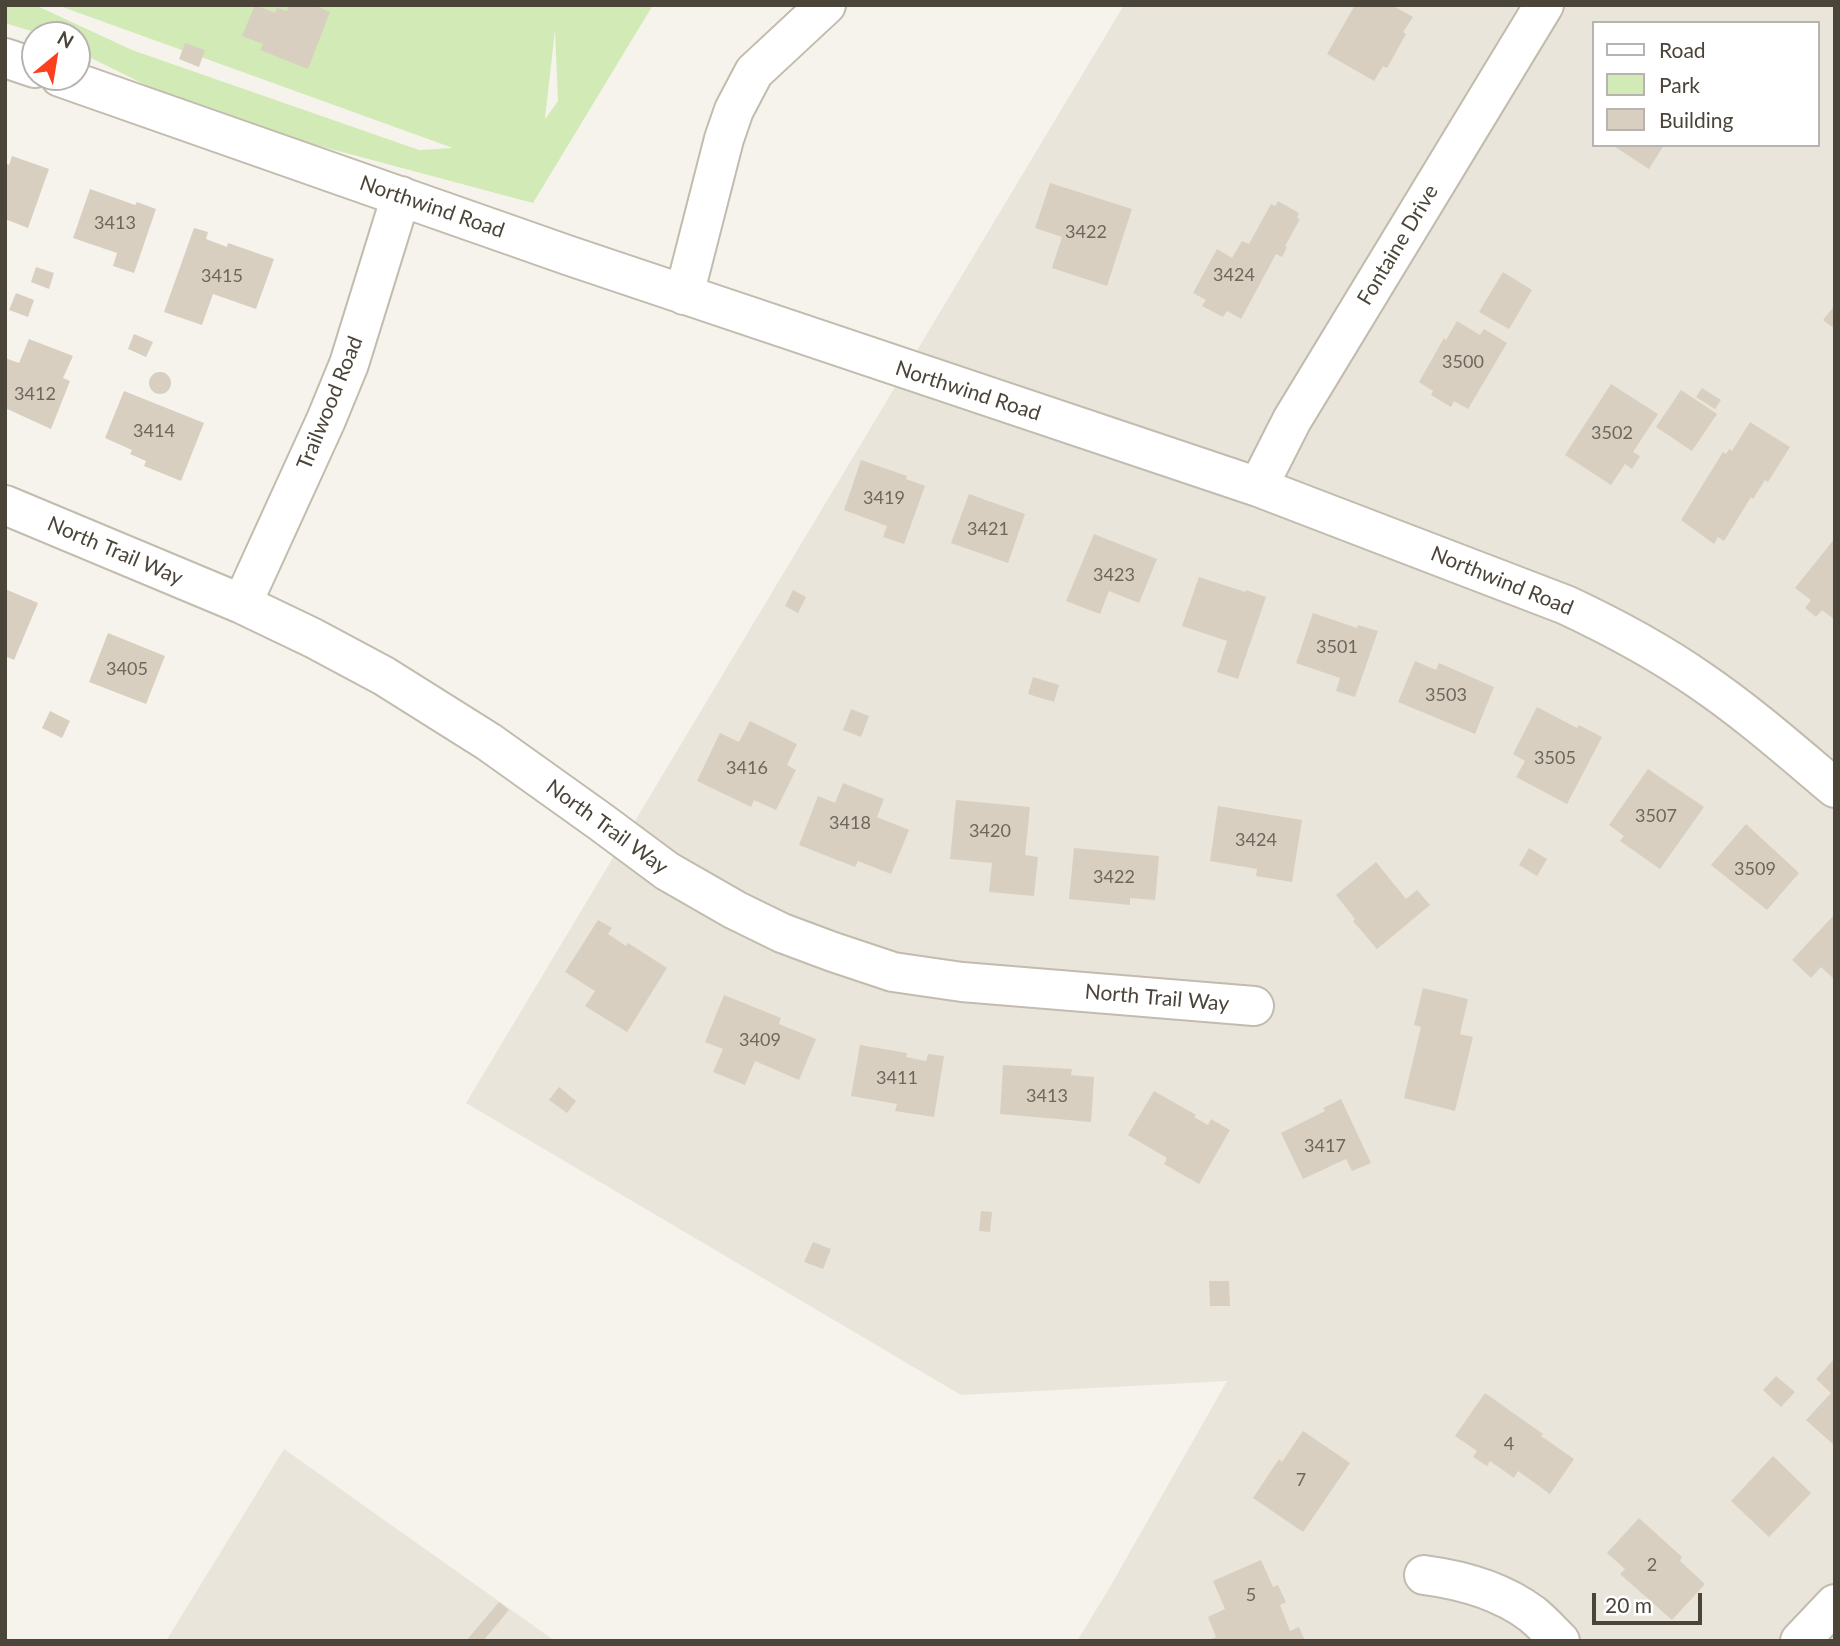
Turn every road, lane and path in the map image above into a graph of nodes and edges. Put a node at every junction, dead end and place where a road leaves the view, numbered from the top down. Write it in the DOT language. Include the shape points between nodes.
graph roads {
  1 [pos="826,5"];
  2 [pos="1544,5"];
  3 [pos="91,88"];
  4 [pos="401,196"];
  5 [pos="684,295"];
  6 [pos="1258,487"];
  7 [pos="5,505"];
  8 [pos="242,604"];
  9 [pos="1835,788"];
  10 [pos="1254,1006"];
  11 [pos="1424,1575"];
  12 [pos="1835,1604"];
  13 [pos="1560,1641"];
  14 [pos="1800,1641"];
  1 -- 5 [label="street" via="754,72 734,110"];
  2 -- 6 [label="street, Fontaine Drive" via="1292,420"];
  3 -- 4 [label="street, Northwind Road"];
  4 -- 5 [label="street, Northwind Road"];
  4 -- 8 [label="street, Trailwood Road" via="349,364"];
  5 -- 6 [label="street, Northwind Road"];
  6 -- 9 [label="street, Northwind Road" via="1610,626 1710,687"];
  7 -- 8 [label="street, North Trail Way"];
  8 -- 10 [label="street, North Trail Way" via="384,676 489,742 667,871 782,933 893,972"];
  11 -- 13 [label="street" via="1460,1580 1497,1593 1531,1614"];
  12 -- 14 [label="street"];
}
